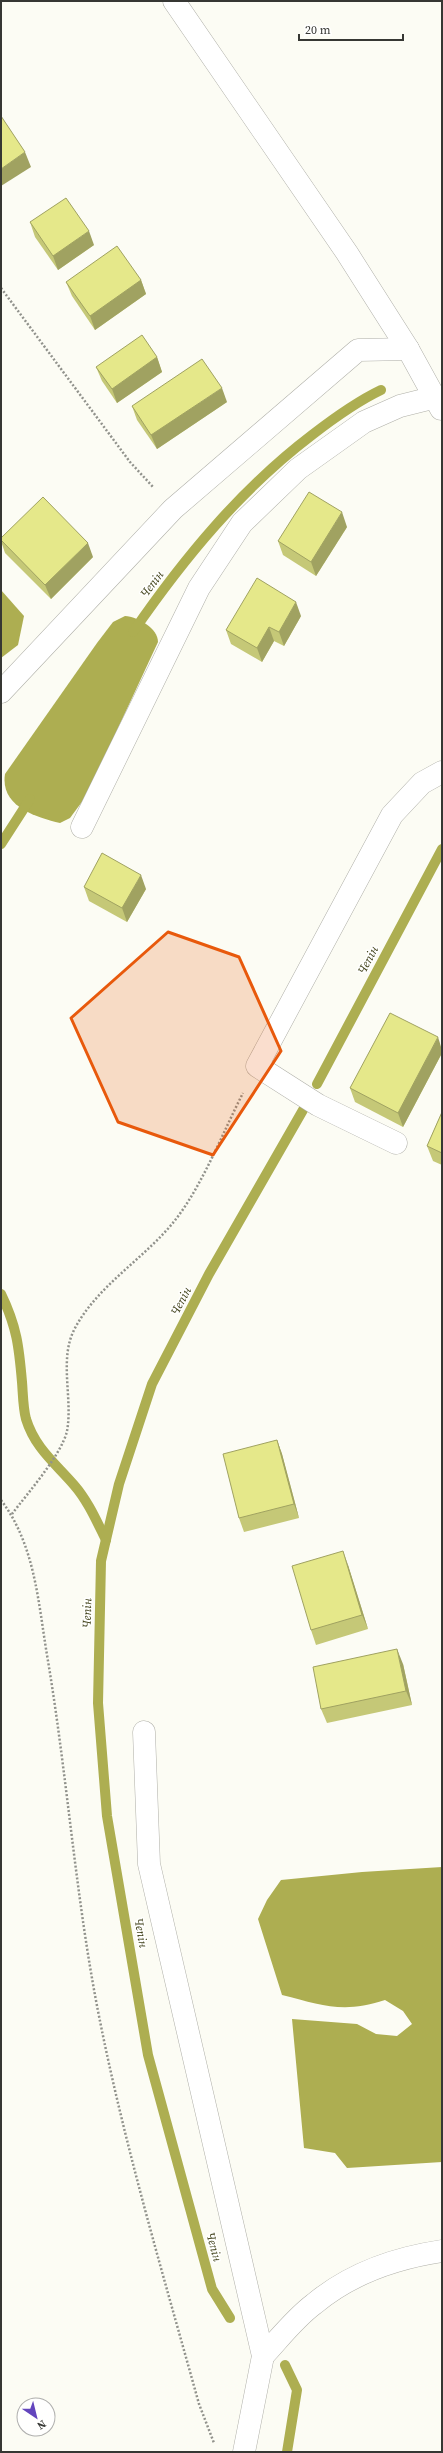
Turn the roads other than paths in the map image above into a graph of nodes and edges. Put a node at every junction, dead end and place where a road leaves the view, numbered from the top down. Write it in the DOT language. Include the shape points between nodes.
graph roads {
  1 [pos="174,1"];
  2 [pos="408,349"];
  3 [pos="439,404"];
  4 [pos="1,692"];
  5 [pos="442,772"];
  6 [pos="82,827"];
  7 [pos="396,1143"];
  8 [pos="144,1732"];
  9 [pos="442,2250"];
  10 [pos="263,2356"];
  11 [pos="244,2452"];
  1 -- 2 [label="street" via="347,253"];
  2 -- 3 [label="street"];
  2 -- 4 [label="street" via="358,350 173,509"];
  3 -- 6 [label="street" via="400,406 364,422 298,469 242,523 199,588"];
  5 -- 7 [label="street" via="422,783 392,815 257,1066 318,1106"];
  8 -- 10 [label="street" via="149,1864"];
  9 -- 10 [label="street" via="409,2256 358,2274 313,2304"];
  10 -- 11 [label="street"];
}
